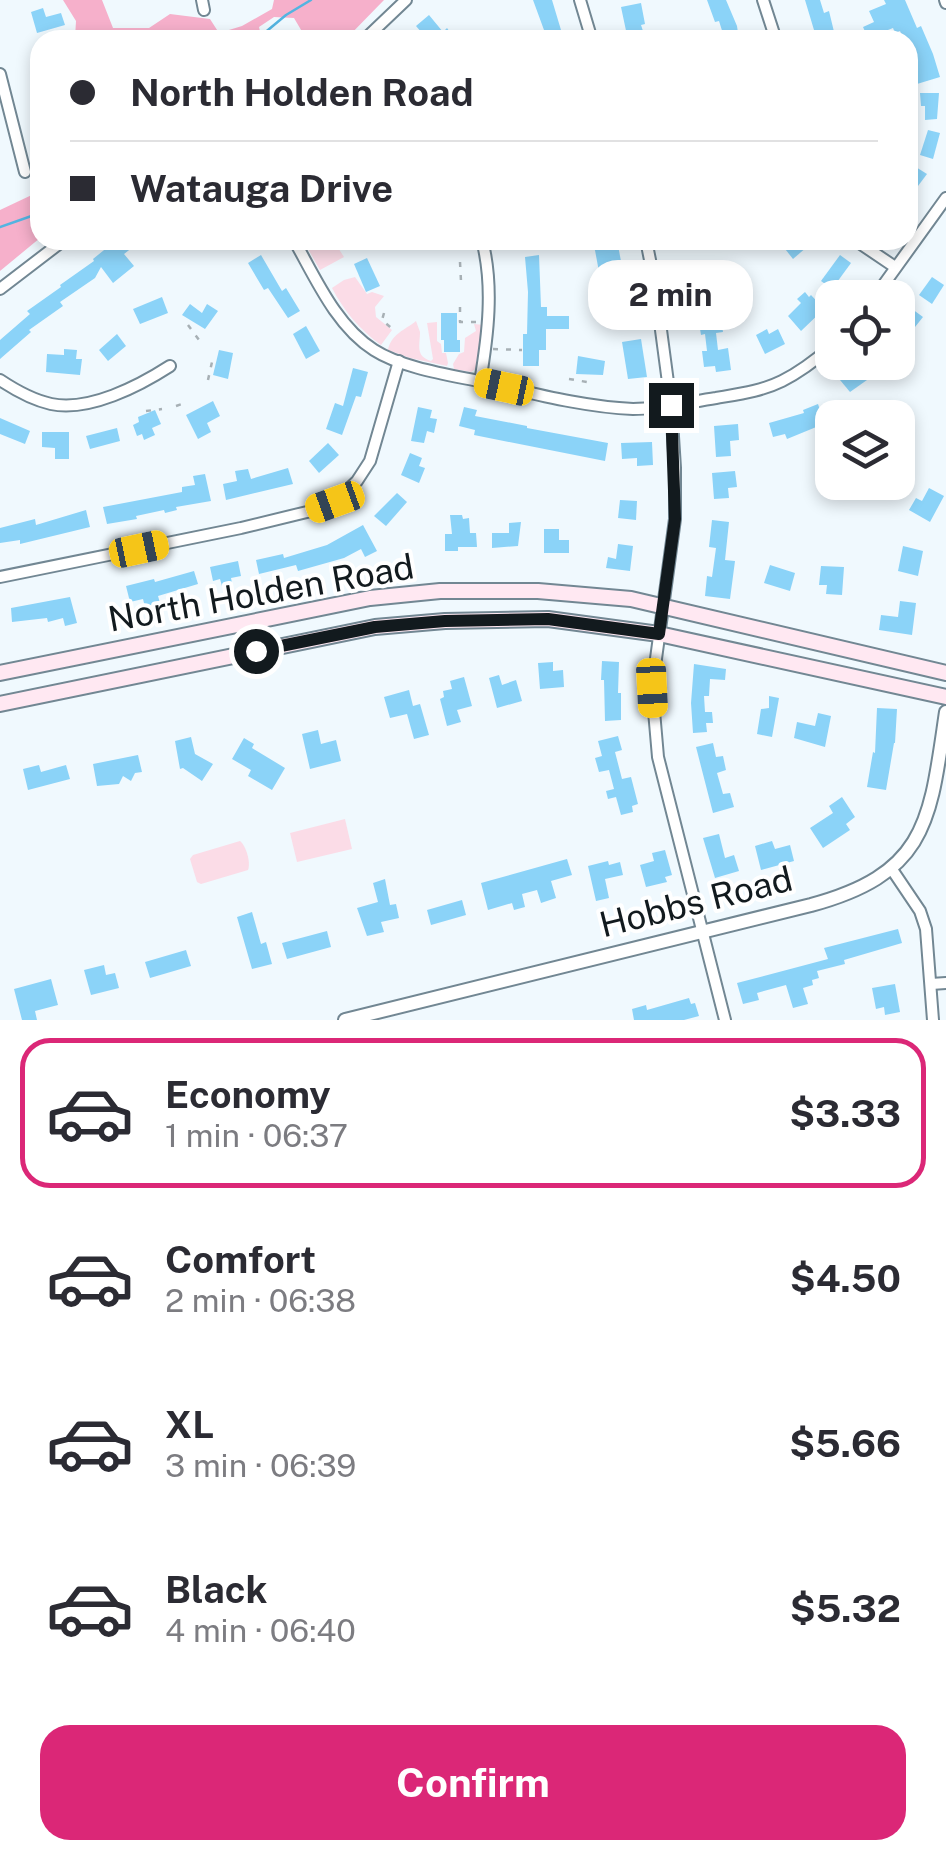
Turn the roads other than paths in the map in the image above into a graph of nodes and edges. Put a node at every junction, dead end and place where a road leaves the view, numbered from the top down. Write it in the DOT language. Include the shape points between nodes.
graph roads {
  1 [pos="406,0"];
  2 [pos="580,0"];
  3 [pos="764,0"];
  4 [pos="376,30"];
  5 [pos="589,30"];
  6 [pos="773,30"];
  7 [pos="0,74"];
  8 [pos="25,172"];
  9 [pos="946,198"];
  10 [pos="918,236"];
  11 [pos="51,250"];
  12 [pos="300,250"];
  13 [pos="484,250"];
  14 [pos="648,250"];
  15 [pos="869,250"];
  16 [pos="908,250"];
  17 [pos="895,267"];
  18 [pos="886,280"];
  19 [pos="0,289"];
  20 [pos="815,359"];
  21 [pos="400,362"];
  22 [pos="170,366"];
  23 [pos="0,380"];
  24 [pos="480,382"];
  25 [pos="671,405"];
  26 [pos="0,577"];
  27 [pos="664,606"];
  28 [pos="659,634"];
  29 [pos="0,673"];
  30 [pos="946,673"];
  31 [pos="946,697"];
  32 [pos="0,704"];
  33 [pos="946,712"];
  34 [pos="891,868"];
  35 [pos="703,931"];
  36 [pos="931,984"];
  37 [pos="946,984"];
  38 [pos="345,1020"];
  39 [pos="725,1020"];
  40 [pos="933,1020"];
  1 -- 4 [label="street"];
  2 -- 5 [label="street"];
  3 -- 6 [label="street"];
  7 -- 8 [label="street"];
  9 -- 10 [label="street"];
  11 -- 19 [label="street"];
  12 -- 21 [label="street" via="344,322 373,350"];
  13 -- 24 [label="street" via="488,322"];
  14 -- 25 [label="street"];
  15 -- 17 [label="street"];
  16 -- 17 [label="street"];
  17 -- 18 [label="street"];
  20 -- 25 [label="street" via="764,389"];
  21 -- 24 [label="street"];
  21 -- 26 [label="street" via="370,462 335,502"];
  22 -- 23 [label="street" via="130,389 75,404 52,404"];
  24 -- 25 [label="street" via="579,402"];
  25 -- 27 [label="street" via="675,519"];
  27 -- 28 [label="street"];
  27 -- 29 [label="main road, North Holden Road" via="538,591 370,598"];
  27 -- 30 [label="main road, North Holden Road"];
  28 -- 31 [label="main road, North Holden Road"];
  28 -- 32 [label="main road, North Holden Road" via="548,619 375,627"];
  28 -- 35 [label="street" via="652,688 658,758"];
  33 -- 34 [label="street, Hobbs Road" via="928,813"];
  34 -- 35 [label="street, Hobbs Road" via="837,898"];
  34 -- 36 [label="street" via="920,910"];
  35 -- 38 [label="street, Hobbs Road"];
  35 -- 39 [label="street"];
  36 -- 37 [label="street"];
  36 -- 40 [label="street"];
}
